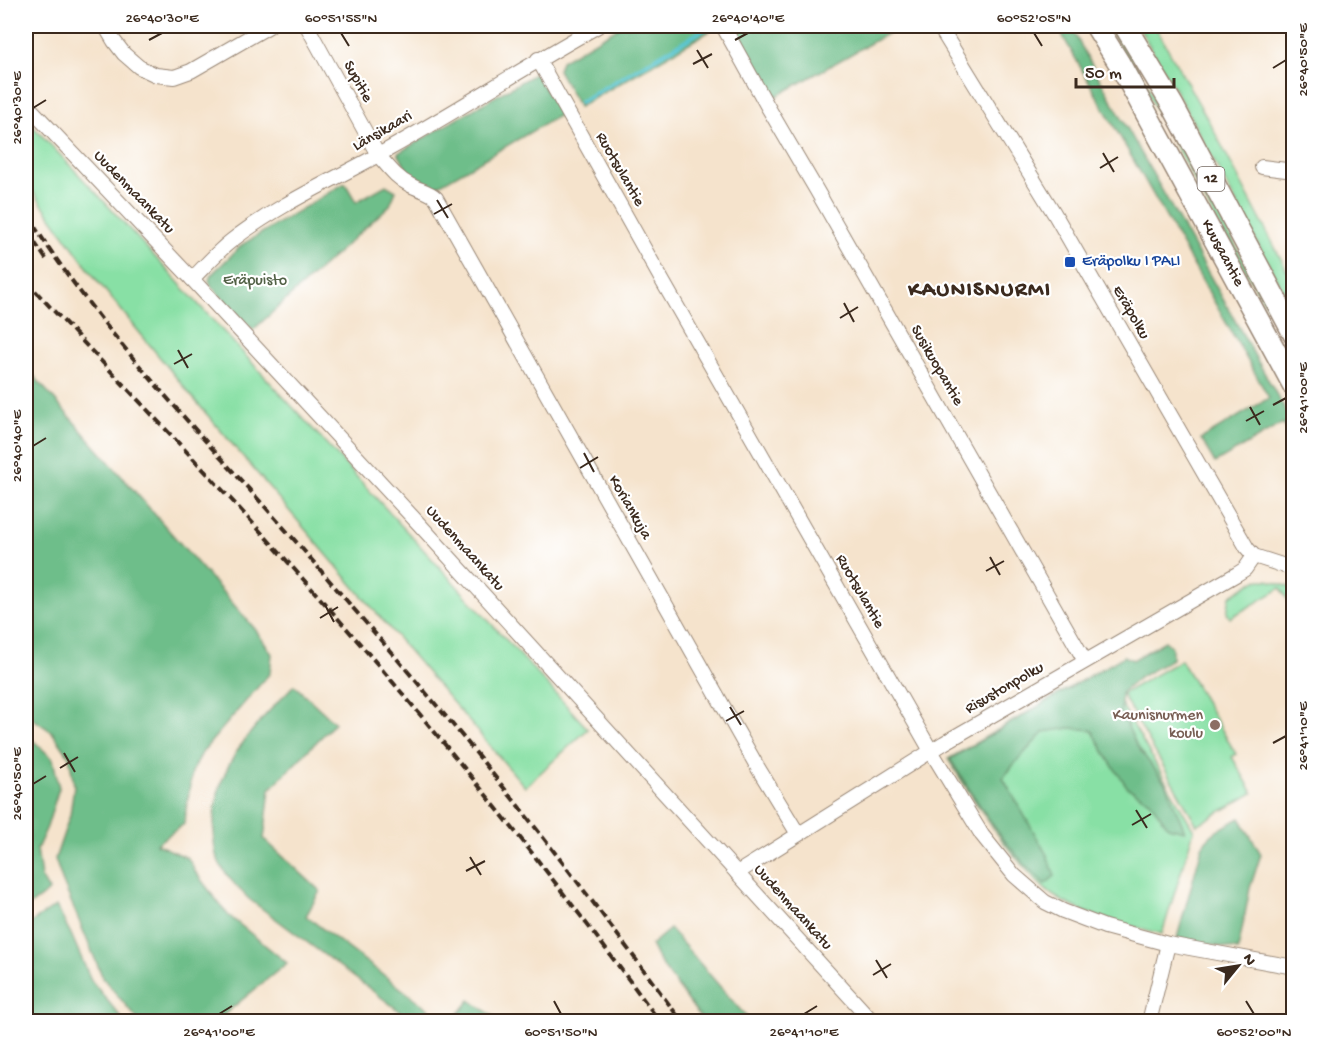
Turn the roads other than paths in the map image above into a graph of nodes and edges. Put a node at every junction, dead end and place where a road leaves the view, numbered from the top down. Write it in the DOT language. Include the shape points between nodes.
graph roads {
  1 [pos="105,26"];
  2 [pos="269,26"];
  3 [pos="307,26"];
  4 [pos="598,26"];
  5 [pos="723,26"];
  6 [pos="939,26"];
  7 [pos="1096,26"];
  8 [pos="1125,26"];
  9 [pos="538,59"];
  10 [pos="26,104"];
  11 [pos="378,155"];
  12 [pos="1262,167"];
  13 [pos="1293,171"];
  14 [pos="192,279"];
  15 [pos="1293,334"];
  16 [pos="1293,386"];
  17 [pos="1254,556"];
  18 [pos="1293,569"];
  19 [pos="1085,661"];
  20 [pos="931,752"];
  21 [pos="798,834"];
  22 [pos="737,873"];
  23 [pos="1168,944"];
  24 [pos="1293,967"];
  25 [pos="873,1022"];
  26 [pos="1149,1022"];
  1 -- 2 [label="street" via="124,54 139,67 156,75 174,77 192,71"];
  3 -- 11 [label="street, Supitie"];
  4 -- 9 [label="street, Länsikaari"];
  5 -- 19 [label="street, Susikuopantie"];
  6 -- 17 [label="street, Eräpolku" via="1054,213 1231,523"];
  7 -- 16 [label="main road, Kuusaantie / 12"];
  8 -- 15 [label="main road, Kuusaantie / 12" via="1173,106"];
  9 -- 11 [label="street, Länsikaari"];
  9 -- 20 [label="street, Ruotsulantie"];
  10 -- 14 [label="street, Uudenmaankatu"];
  11 -- 14 [label="street, Länsikaari" via="260,221 217,253"];
  11 -- 21 [label="street, Koriankuja" via="406,183 436,198"];
  12 -- 13 [label="street"];
  14 -- 22 [label="street, Uudenmaankatu"];
  17 -- 18 [label="street"];
  17 -- 19 [label="street, Risustonpolku" via="1237,574"];
  19 -- 20 [label="street, Risustonpolku"];
  20 -- 21 [label="street, Risustonpolku"];
  20 -- 23 [label="street, Ruotsulantie" via="982,835 1014,875 1045,902 1105,927"];
  21 -- 22 [label="street, Risustonpolku"];
  22 -- 25 [label="street, Uudenmaankatu"];
  23 -- 24 [label="street, Ruotsulantie"];
  23 -- 26 [label="street"];
}
